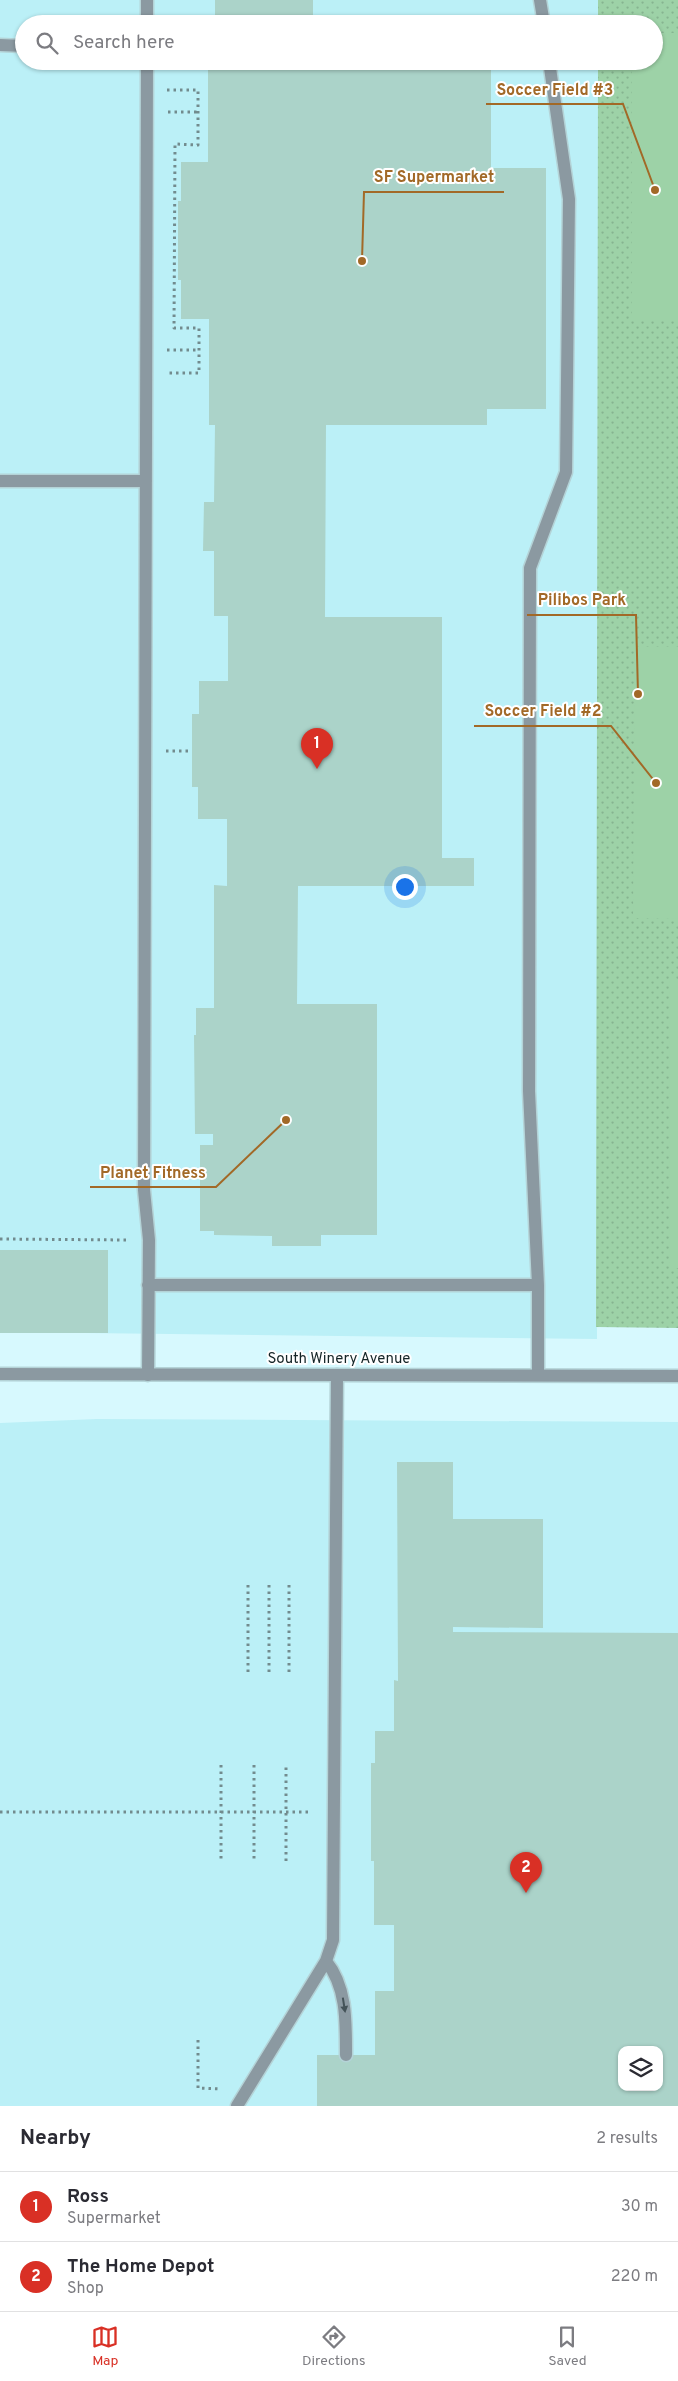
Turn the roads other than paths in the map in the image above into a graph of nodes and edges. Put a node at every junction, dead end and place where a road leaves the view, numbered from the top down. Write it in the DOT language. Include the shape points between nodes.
graph roads {
  1 [pos="148,0"];
  2 [pos="540,0"];
  3 [pos="148,15"];
  4 [pos="542,15"];
  5 [pos="0,46"];
  6 [pos="15,46"];
  7 [pos="148,70"];
  8 [pos="550,70"];
  9 [pos="0,481"];
  10 [pos="146,481"];
  11 [pos="148,1285"];
  12 [pos="538,1286"];
  13 [pos="0,1374"];
  14 [pos="148,1375"];
  15 [pos="337,1375"];
  16 [pos="538,1375"];
  17 [pos="678,1376"];
  18 [pos="326,1961"];
  19 [pos="346,2055"];
  20 [pos="240,2102"];
  1 -- 3 [label="street"];
  2 -- 4 [label="street"];
  5 -- 6 [label="street"];
  7 -- 10 [label="street"];
  8 -- 12 [label="street" via="569,199 569,228 566,472 530,568 529,1091"];
  9 -- 10 [label="street"];
  10 -- 11 [label="street" via="144,1190 149,1240"];
  11 -- 12 [label="street"];
  11 -- 14 [label="street"];
  12 -- 16 [label="street"];
  13 -- 14 [label="street, South Winery Avenue"];
  14 -- 15 [label="street, South Winery Avenue"];
  15 -- 16 [label="street, South Winery Avenue"];
  15 -- 18 [label="street" via="334,1933"];
  16 -- 17 [label="street, South Winery Avenue"];
  18 -- 19 [label="street, one-way" via="336,1973 342,1995 346,2017"];
  18 -- 20 [label="street"];
}
